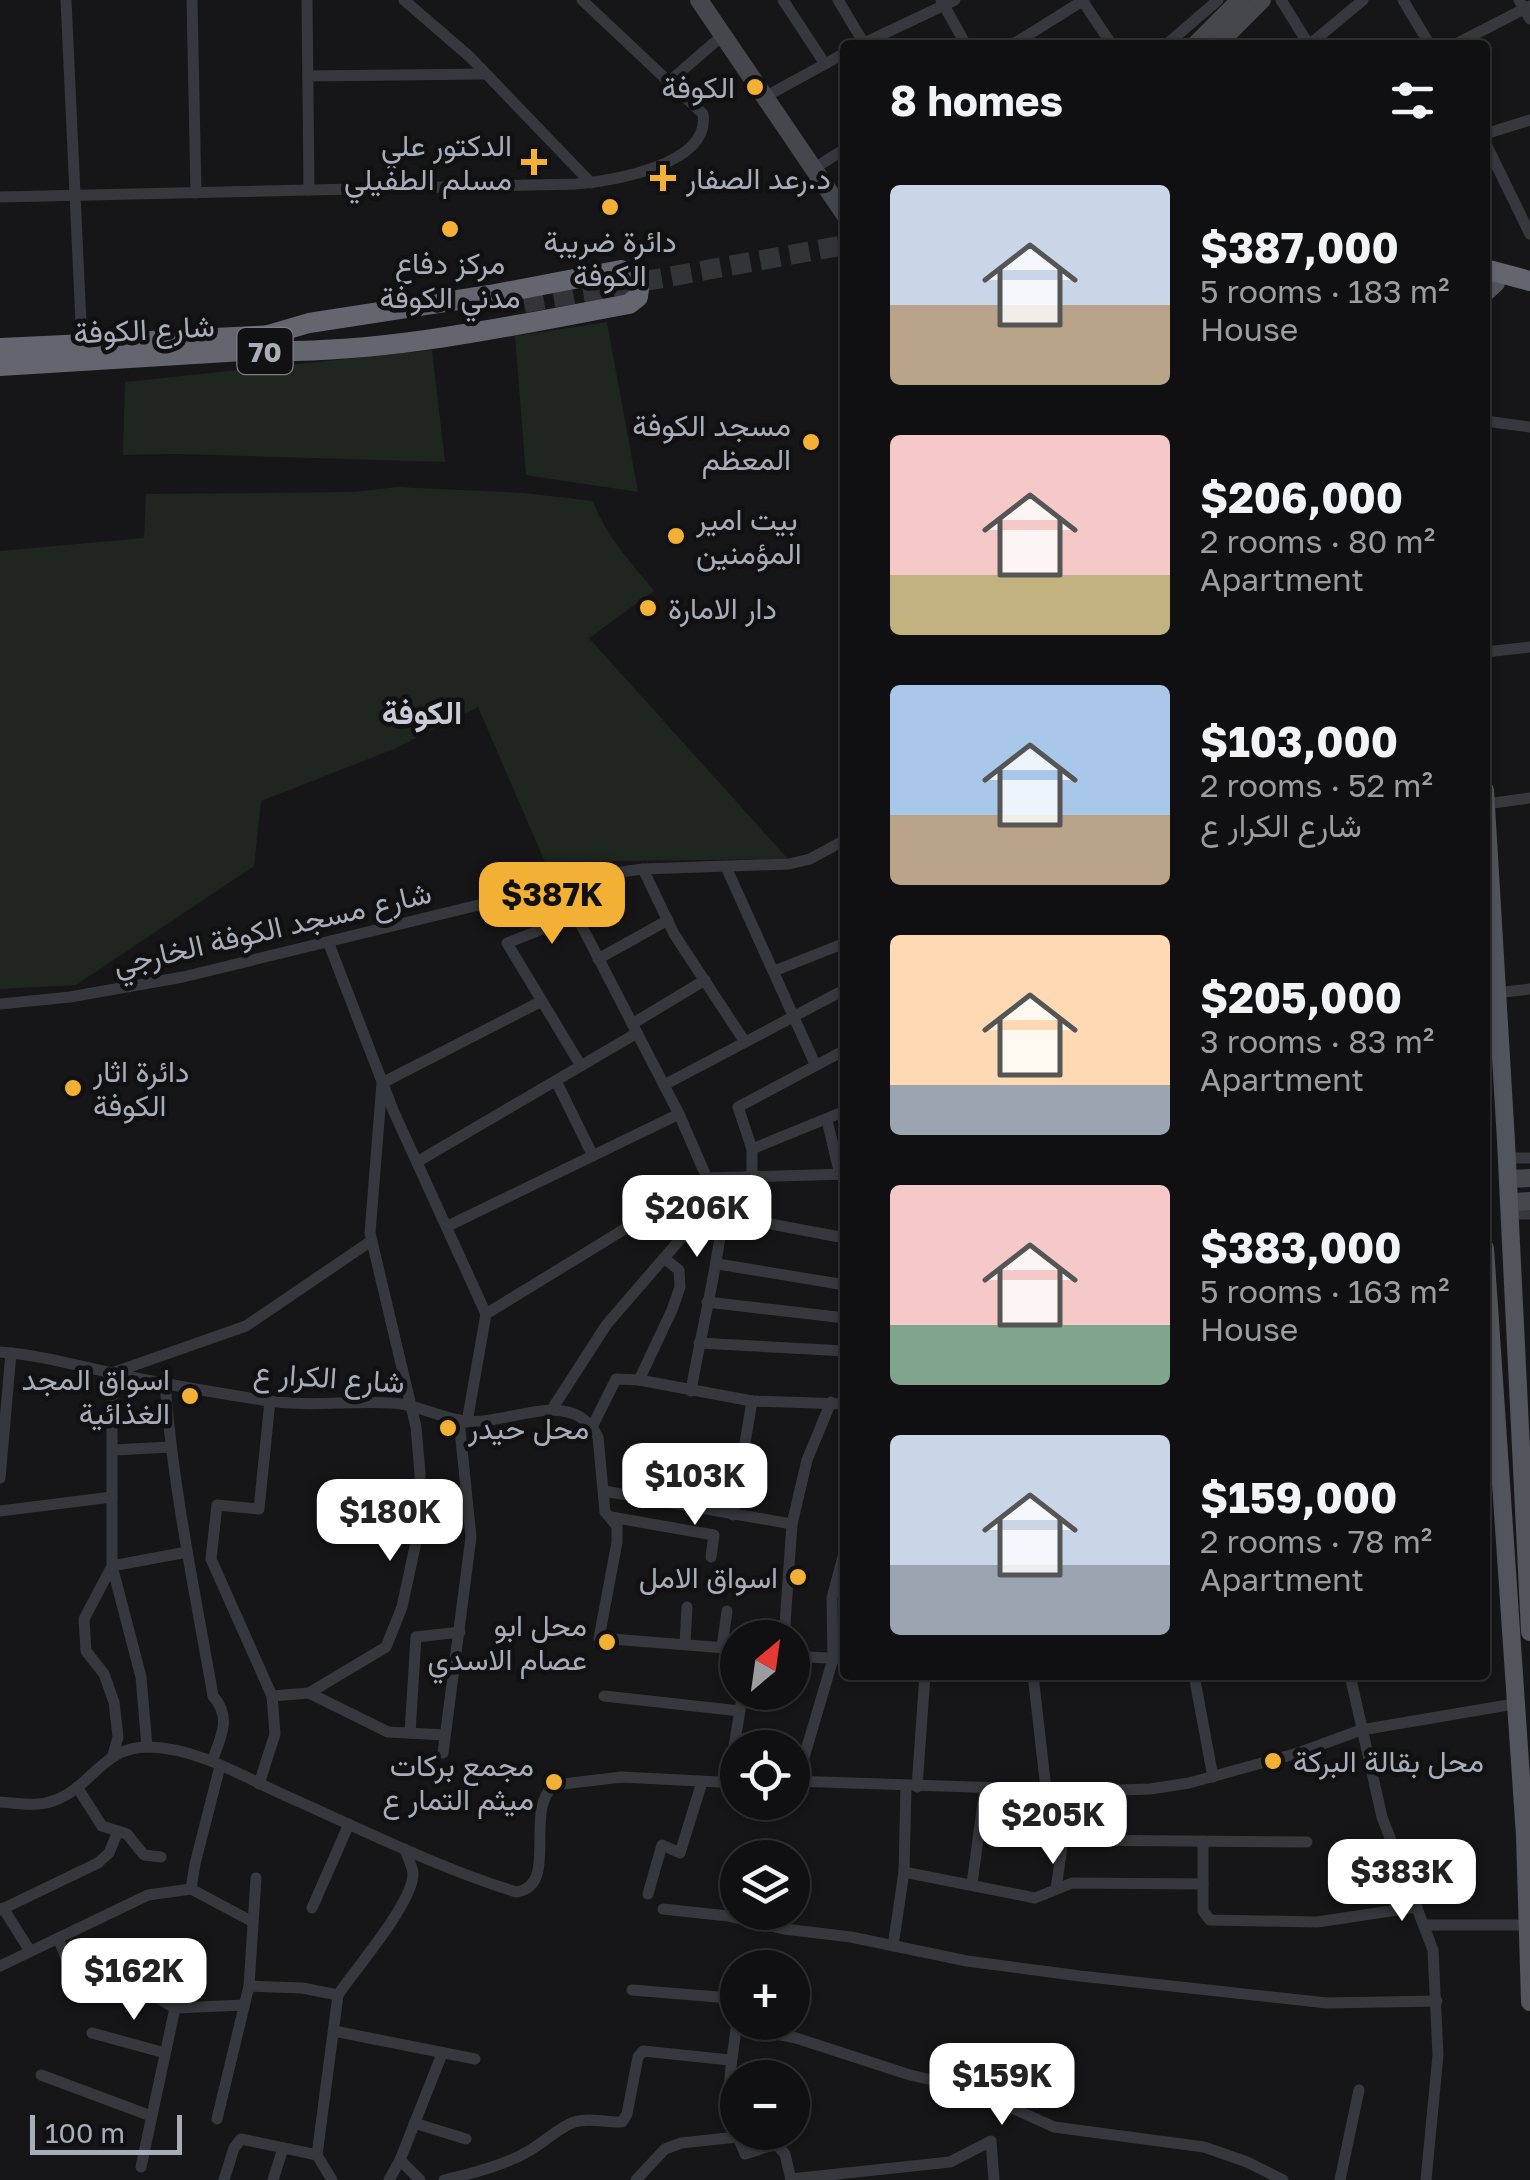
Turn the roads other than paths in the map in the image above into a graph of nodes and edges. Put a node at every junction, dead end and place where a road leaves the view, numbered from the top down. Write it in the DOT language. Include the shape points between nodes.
graph roads {
  1 [pos="66,0"];
  2 [pos="192,0"];
  3 [pos="307,0"];
  4 [pos="404,0"];
  5 [pos="582,0"];
  6 [pos="699,0"];
  7 [pos="783,0"];
  8 [pos="838,0"];
  9 [pos="1083,0"];
  10 [pos="1218,0"];
  11 [pos="1240,0"];
  12 [pos="1262,0"];
  13 [pos="1281,0"];
  14 [pos="1363,0"];
  15 [pos="1403,0"];
  16 [pos="947,2"];
  17 [pos="1526,8"];
  18 [pos="723,35"];
  19 [pos="861,40"];
  20 [pos="871,40"];
  21 [pos="964,40"];
  22 [pos="1020,40"];
  23 [pos="1109,40"];
  24 [pos="1172,40"];
  25 [pos="1201,40"];
  26 [pos="1222,40"];
  27 [pos="1306,40"];
  28 [pos="1315,40"];
  29 [pos="1427,40"];
  30 [pos="1464,40"];
  31 [pos="840,56"];
  32 [pos="825,64"];
  33 [pos="485,74"];
  34 [pos="308,76"];
  35 [pos="670,81"];
  36 [pos="763,98"];
  37 [pos="1530,120"];
  38 [pos="1490,132"];
  39 [pos="840,152"];
  40 [pos="1490,152"];
  41 [pos="814,169"];
  42 [pos="590,183"];
  43 [pos="309,190"];
  44 [pos="196,193"];
  45 [pos="77,196"];
  46 [pos="0,197"];
  47 [pos="840,208"];
  48 [pos="1530,234"];
  49 [pos="1490,281"];
  50 [pos="1530,281"];
  51 [pos="1490,282"];
  52 [pos="1530,292"];
  53 [pos="526,307"];
  54 [pos="264,344"];
  55 [pos="82,346"];
  56 [pos="0,348"];
  57 [pos="0,366"];
  58 [pos="1490,422"];
  59 [pos="1530,427"];
  60 [pos="1530,648"];
  61 [pos="1490,652"];
  62 [pos="1530,798"];
  63 [pos="1490,803"];
  64 [pos="840,843"];
  65 [pos="726,867"];
  66 [pos="643,869"];
  67 [pos="560,886"];
  68 [pos="1490,888"];
  69 [pos="576,916"];
  70 [pos="668,920"];
  71 [pos="329,944"];
  72 [pos="840,945"];
  73 [pos="598,959"];
  74 [pos="774,971"];
  75 [pos="705,980"];
  76 [pos="1530,988"];
  77 [pos="840,992"];
  78 [pos="1495,992"];
  79 [pos="540,1002"];
  80 [pos="0,1004"];
  81 [pos="794,1016"];
  82 [pos="634,1029"];
  83 [pos="745,1042"];
  84 [pos="840,1052"];
  85 [pos="815,1064"];
  86 [pos="581,1066"];
  87 [pos="556,1081"];
  88 [pos="382,1083"];
  89 [pos="664,1085"];
  90 [pos="680,1114"];
  91 [pos="840,1114"];
  92 [pos="827,1120"];
  93 [pos="752,1148"];
  94 [pos="593,1156"];
  95 [pos="1506,1158"];
  96 [pos="1530,1158"];
  97 [pos="417,1162"];
  98 [pos="840,1164"];
  99 [pos="840,1174"];
  100 [pos="752,1175"];
  101 [pos="708,1178"];
  102 [pos="1530,1178"];
  103 [pos="1508,1179"];
  104 [pos="715,1199"];
  105 [pos="1530,1201"];
  106 [pos="1530,1214"];
  107 [pos="723,1216"];
  108 [pos="1510,1216"];
  109 [pos="448,1226"];
  110 [pos="1490,1236"];
  111 [pos="840,1237"];
  112 [pos="371,1240"];
  113 [pos="664,1258"];
  114 [pos="718,1264"];
  115 [pos="1490,1275"];
  116 [pos="1512,1276"];
  117 [pos="840,1285"];
  118 [pos="707,1302"];
  119 [pos="486,1314"];
  120 [pos="840,1317"];
  121 [pos="699,1342"];
  122 [pos="840,1350"];
  123 [pos="5,1352"];
  124 [pos="112,1373"];
  125 [pos="639,1380"];
  126 [pos="166,1383"];
  127 [pos="691,1391"];
  128 [pos="752,1401"];
  129 [pos="270,1402"];
  130 [pos="831,1402"];
  131 [pos="1490,1402"];
  132 [pos="840,1403"];
  133 [pos="409,1405"];
  134 [pos="552,1409"];
  135 [pos="1524,1416"];
  136 [pos="463,1421"];
  137 [pos="592,1427"];
  138 [pos="170,1447"];
  139 [pos="114,1450"];
  140 [pos="0,1478"];
  141 [pos="604,1491"];
  142 [pos="466,1492"];
  143 [pos="112,1497"];
  144 [pos="420,1500"];
  145 [pos="0,1511"];
  146 [pos="732,1515"];
  147 [pos="611,1517"];
  148 [pos="792,1524"];
  149 [pos="187,1552"];
  150 [pos="711,1558"];
  151 [pos="112,1566"];
  152 [pos="839,1599"];
  153 [pos="686,1608"];
  154 [pos="727,1611"];
  155 [pos="726,1620"];
  156 [pos="785,1620"];
  157 [pos="460,1632"];
  158 [pos="1530,1632"];
  159 [pos="685,1643"];
  160 [pos="720,1647"];
  161 [pos="810,1657"];
  162 [pos="839,1659"];
  163 [pos="924,1680"];
  164 [pos="1034,1680"];
  165 [pos="1195,1680"];
  166 [pos="1351,1680"];
  167 [pos="308,1694"];
  168 [pos="272,1696"];
  169 [pos="604,1696"];
  170 [pos="1514,1704"];
  171 [pos="740,1712"];
  172 [pos="738,1730"];
  173 [pos="1361,1730"];
  174 [pos="410,1733"];
  175 [pos="446,1736"];
  176 [pos="810,1739"];
  177 [pos="147,1747"];
  178 [pos="443,1753"];
  179 [pos="113,1755"];
  180 [pos="216,1764"];
  181 [pos="1213,1776"];
  182 [pos="702,1782"];
  183 [pos="810,1782"];
  184 [pos="720,1783"];
  185 [pos="259,1784"];
  186 [pos="912,1786"];
  187 [pos="78,1787"];
  188 [pos="985,1788"];
  189 [pos="1046,1789"];
  190 [pos="1070,1790"];
  191 [pos="0,1802"];
  192 [pos="349,1824"];
  193 [pos="118,1831"];
  194 [pos="1064,1840"];
  195 [pos="1203,1842"];
  196 [pos="1307,1842"];
  197 [pos="405,1850"];
  198 [pos="160,1857"];
  199 [pos="904,1872"];
  200 [pos="256,1878"];
  201 [pos="972,1884"];
  202 [pos="1203,1884"];
  203 [pos="192,1889"];
  204 [pos="1056,1890"];
  205 [pos="648,1894"];
  206 [pos="1417,1906"];
  207 [pos="312,1908"];
  208 [pos="2,1909"];
  209 [pos="663,1909"];
  210 [pos="253,1922"];
  211 [pos="1424,1925"];
  212 [pos="1526,1925"];
  213 [pos="58,1938"];
  214 [pos="893,1946"];
  215 [pos="1529,1951"];
  216 [pos="30,1952"];
  217 [pos="0,1966"];
  218 [pos="248,1986"];
  219 [pos="632,1990"];
  220 [pos="338,1995"];
  221 [pos="720,1997"];
  222 [pos="1437,2001"];
  223 [pos="1530,2002"];
  224 [pos="244,2005"];
  225 [pos="175,2008"];
  226 [pos="334,2031"];
  227 [pos="92,2034"];
  228 [pos="734,2040"];
  229 [pos="802,2040"];
  230 [pos="165,2053"];
  231 [pos="442,2054"];
  232 [pos="475,2059"];
  233 [pos="730,2060"];
  234 [pos="41,2076"];
  235 [pos="1359,2090"];
  236 [pos="151,2116"];
  237 [pos="217,2119"];
  238 [pos="414,2122"];
  239 [pos="466,2139"];
  240 [pos="720,2139"];
  241 [pos="283,2148"];
  242 [pos="781,2150"];
  243 [pos="318,2155"];
  244 [pos="400,2160"];
  245 [pos="141,2167"];
  246 [pos="471,2177"];
  247 [pos="224,2180"];
  248 [pos="274,2180"];
  249 [pos="332,2180"];
  250 [pos="389,2180"];
  251 [pos="420,2180"];
  252 [pos="444,2180"];
  253 [pos="636,2180"];
  254 [pos="791,2180"];
  255 [pos="994,2180"];
  256 [pos="1282,2180"];
  257 [pos="1340,2180"];
  258 [pos="1426,2180"];
  1 -- 45 [label="street"];
  2 -- 44 [label="street"];
  3 -- 34 [label="street"];
  4 -- 33 [label="street"];
  5 -- 35 [label="street"];
  6 -- 18 [label="main road"];
  7 -- 32 [label="street"];
  8 -- 19 [label="street"];
  9 -- 22 [label="street"];
  9 -- 23 [label="street"];
  10 -- 24 [label="street"];
  11 -- 25 [label="main road"];
  12 -- 26 [label="main road"];
  13 -- 27 [label="street"];
  14 -- 28 [label="street"];
  15 -- 29 [label="street"];
  16 -- 20 [label="street"];
  16 -- 21 [label="street"];
  17 -- 30 [label="street"];
  18 -- 35 [label="street"];
  18 -- 36 [label="main road"];
  31 -- 32 [label="street"];
  32 -- 36 [label="street"];
  33 -- 34 [label="street"];
  33 -- 42 [label="street"];
  34 -- 43 [label="street"];
  35 -- 42 [label="street" via="703,114 698,139 649,170"];
  36 -- 41 [label="main road"];
  37 -- 38 [label="street"];
  39 -- 41 [label="street"];
  40 -- 48 [label="street"];
  41 -- 47 [label="main road"];
  42 -- 43 [label="street"];
  43 -- 44 [label="street"];
  44 -- 45 [label="street"];
  45 -- 46 [label="street"];
  45 -- 55 [label="street"];
  49 -- 50 [label="highway"];
  51 -- 52 [label="highway"];
  53 -- 54 [label="highway, شارع الكوفة / 70"];
  54 -- 54 [label="highway" via="330,352 446,336 629,304 640,288 634,274 620,270 308,323"];
  54 -- 55 [label="highway, شارع الكوفة / 70"];
  54 -- 57 [label="highway, شارع الكوفة / 70"];
  55 -- 56 [label="highway, شارع الكوفة / 70"];
  58 -- 59 [label="street"];
  60 -- 61 [label="street"];
  62 -- 63 [label="street"];
  64 -- 65 [label="street, شارع مسجد الكوفة الخارجي" via="789,864"];
  65 -- 66 [label="street, شارع مسجد الكوفة الخارجي"];
  65 -- 74 [label="street"];
  66 -- 67 [label="street, شارع مسجد الكوفة الخارجي"];
  66 -- 70 [label="street"];
  67 -- 69 [label="street"];
  67 -- 71 [label="street, شارع مسجد الكوفة الخارجي"];
  68 -- 78 [label="main road"];
  69 -- 73 [label="street"];
  69 -- 79 [label="street" via="507,943"];
  70 -- 73 [label="street"];
  70 -- 75 [label="street"];
  71 -- 80 [label="street, شارع مسجد الكوفة الخارجي" via="164,980"];
  71 -- 88 [label="street"];
  72 -- 74 [label="street"];
  73 -- 82 [label="street"];
  74 -- 81 [label="street"];
  75 -- 82 [label="street"];
  75 -- 83 [label="street"];
  76 -- 78 [label="street"];
  77 -- 81 [label="street"];
  78 -- 95 [label="main road"];
  79 -- 86 [label="street"];
  79 -- 88 [label="street"];
  81 -- 83 [label="street"];
  81 -- 85 [label="street"];
  82 -- 86 [label="street"];
  82 -- 89 [label="street"];
  83 -- 89 [label="street"];
  84 -- 85 [label="street"];
  85 -- 93 [label="street" via="738,1107"];
  86 -- 87 [label="street"];
  87 -- 94 [label="street"];
  87 -- 97 [label="street"];
  88 -- 97 [label="street"];
  88 -- 112 [label="street"];
  89 -- 90 [label="street"];
  90 -- 94 [label="street"];
  90 -- 101 [label="street"];
  91 -- 92 [label="street"];
  92 -- 93 [label="street"];
  92 -- 98 [label="street"];
  93 -- 100 [label="street"];
  94 -- 109 [label="street"];
  95 -- 96 [label="street"];
  95 -- 103 [label="main road"];
  97 -- 109 [label="street"];
  99 -- 100 [label="street"];
  100 -- 101 [label="street"];
  101 -- 104 [label="street"];
  101 -- 119 [label="street"];
  102 -- 103 [label="main road"];
  103 -- 108 [label="main road"];
  104 -- 107 [label="street"];
  104 -- 113 [label="street"];
  105 -- 108 [label="main road"];
  106 -- 108 [label="street"];
  107 -- 111 [label="street"];
  107 -- 114 [label="street"];
  108 -- 110 [label="main road" via="1498,1238"];
  108 -- 116 [label="main road"];
  109 -- 119 [label="street"];
  112 -- 124 [label="street" via="246,1326"];
  112 -- 133 [label="street"];
  113 -- 125 [label="street" via="679,1270 680,1287"];
  113 -- 134 [label="street" via="607,1324"];
  114 -- 117 [label="street"];
  114 -- 118 [label="street"];
  115 -- 116 [label="main road"];
  116 -- 135 [label="main road"];
  118 -- 120 [label="street"];
  118 -- 121 [label="street"];
  119 -- 136 [label="street"];
  121 -- 122 [label="street"];
  121 -- 127 [label="street"];
  123 -- 124 [label="street, شارع الكرار ع"];
  123 -- 140 [label="street"];
  124 -- 126 [label="street, شارع الكرار ع"];
  124 -- 139 [label="street"];
  125 -- 127 [label="street"];
  125 -- 137 [label="street" via="616,1379"];
  126 -- 129 [label="street, شارع الكرار ع"];
  126 -- 138 [label="street"];
  127 -- 128 [label="street"];
  128 -- 130 [label="street"];
  128 -- 146 [label="street"];
  129 -- 133 [label="street, شارع الكرار ع"];
  129 -- 168 [label="street" via="258,1508 217,1506 210,1559"];
  130 -- 132 [label="street"];
  130 -- 148 [label="street" via="807,1460"];
  131 -- 170 [label="main road"];
  133 -- 136 [label="street, شارع الكرار ع"];
  133 -- 144 [label="street"];
  134 -- 136 [label="street, شارع الكرار ع" via="496,1422"];
  134 -- 137 [label="street"];
  135 -- 158 [label="main road"];
  136 -- 142 [label="street"];
  137 -- 141 [label="street"];
  138 -- 139 [label="street"];
  138 -- 149 [label="street"];
  139 -- 143 [label="street"];
  141 -- 146 [label="street"];
  141 -- 147 [label="street"];
  142 -- 144 [label="street"];
  142 -- 157 [label="street" via="471,1537"];
  143 -- 145 [label="street"];
  143 -- 151 [label="street"];
  144 -- 167 [label="street" via="402,1607 386,1647"];
  146 -- 148 [label="street"];
  147 -- 150 [label="street" via="714,1535"];
  147 -- 159 [label="street" via="617,1542 599,1638"];
  148 -- 156 [label="street"];
  149 -- 151 [label="street"];
  149 -- 180 [label="street" via="213,1696 224,1713"];
  151 -- 177 [label="street" via="142,1678"];
  151 -- 179 [label="street" via="84,1620 86,1651 114,1702"];
  152 -- 162 [label="street"];
  153 -- 159 [label="street"];
  154 -- 155 [label="street"];
  157 -- 174 [label="street" via="416,1637"];
  157 -- 175 [label="street"];
  159 -- 160 [label="street"];
  161 -- 162 [label="street"];
  162 -- 176 [label="street"];
  163 -- 186 [label="street"];
  164 -- 189 [label="street"];
  165 -- 181 [label="street"];
  166 -- 173 [label="street"];
  167 -- 168 [label="street"];
  167 -- 174 [label="street" via="388,1732"];
  168 -- 185 [label="street" via="275,1734"];
  169 -- 171 [label="street"];
  170 -- 173 [label="street"];
  170 -- 212 [label="main road"];
  171 -- 172 [label="street"];
  173 -- 181 [label="street"];
  173 -- 206 [label="street" via="1382,1817"];
  174 -- 175 [label="street"];
  175 -- 178 [label="street"];
  177 -- 179 [label="street"];
  177 -- 180 [label="street"];
  179 -- 187 [label="street"];
  180 -- 185 [label="street"];
  180 -- 203 [label="street"];
  181 -- 190 [label="street" via="1150,1789"];
  182 -- 184 [label="street"];
  182 -- 197 [label="street" via="604,1778 554,1785 541,1805 537,1879 522,1892"];
  182 -- 205 [label="street" via="680,1853 662,1846"];
  183 -- 186 [label="street"];
  185 -- 192 [label="street"];
  186 -- 188 [label="street"];
  186 -- 199 [label="street"];
  187 -- 191 [label="street" via="49,1802"];
  187 -- 193 [label="street" via="102,1826"];
  188 -- 189 [label="street"];
  188 -- 201 [label="street"];
  189 -- 190 [label="street"];
  190 -- 194 [label="street"];
  192 -- 197 [label="street"];
  192 -- 207 [label="street"];
  193 -- 198 [label="street" via="144,1855"];
  193 -- 208 [label="street" via="98,1863"];
  194 -- 195 [label="street"];
  194 -- 204 [label="street"];
  195 -- 196 [label="street"];
  195 -- 202 [label="street"];
  197 -- 220 [label="street" via="411,1886"];
  199 -- 201 [label="street"];
  199 -- 214 [label="street"];
  200 -- 210 [label="street"];
  201 -- 204 [label="street" via="1035,1898"];
  202 -- 204 [label="street" via="1077,1882"];
  202 -- 206 [label="street" via="1203,1911 1214,1920 1317,1922"];
  203 -- 210 [label="street"];
  203 -- 213 [label="street" via="148,1895"];
  206 -- 211 [label="street"];
  208 -- 216 [label="street"];
  209 -- 214 [label="street"];
  210 -- 218 [label="street"];
  211 -- 212 [label="street"];
  211 -- 222 [label="street"];
  212 -- 215 [label="main road"];
  213 -- 216 [label="street"];
  213 -- 225 [label="street" via="75,1980 128,1980"];
  214 -- 222 [label="street" via="967,1962 1311,2002"];
  215 -- 223 [label="main road"];
  216 -- 217 [label="street"];
  218 -- 220 [label="street"];
  218 -- 224 [label="street"];
  219 -- 221 [label="street"];
  220 -- 226 [label="street"];
  222 -- 258 [label="street"];
  224 -- 225 [label="street"];
  224 -- 237 [label="street"];
  225 -- 230 [label="street"];
  226 -- 231 [label="street"];
  226 -- 243 [label="street"];
  227 -- 230 [label="street"];
  228 -- 233 [label="street"];
  229 -- 256 [label="street" via="968,2088 1054,2127 1204,2148"];
  230 -- 236 [label="street"];
  231 -- 232 [label="street"];
  231 -- 238 [label="street"];
  233 -- 246 [label="street" via="643,2051 622,2122 574,2123"];
  234 -- 236 [label="street"];
  235 -- 257 [label="street"];
  236 -- 245 [label="street"];
  238 -- 239 [label="street"];
  238 -- 244 [label="street"];
  240 -- 253 [label="street" via="665,2149"];
  241 -- 243 [label="street"];
  241 -- 247 [label="street" via="241,2139"];
  241 -- 248 [label="street"];
  242 -- 254 [label="street"];
  243 -- 249 [label="street"];
  244 -- 250 [label="street"];
  244 -- 251 [label="street"];
  246 -- 252 [label="street"];
  254 -- 255 [label="street" via="950,2162 991,2141"];
}
